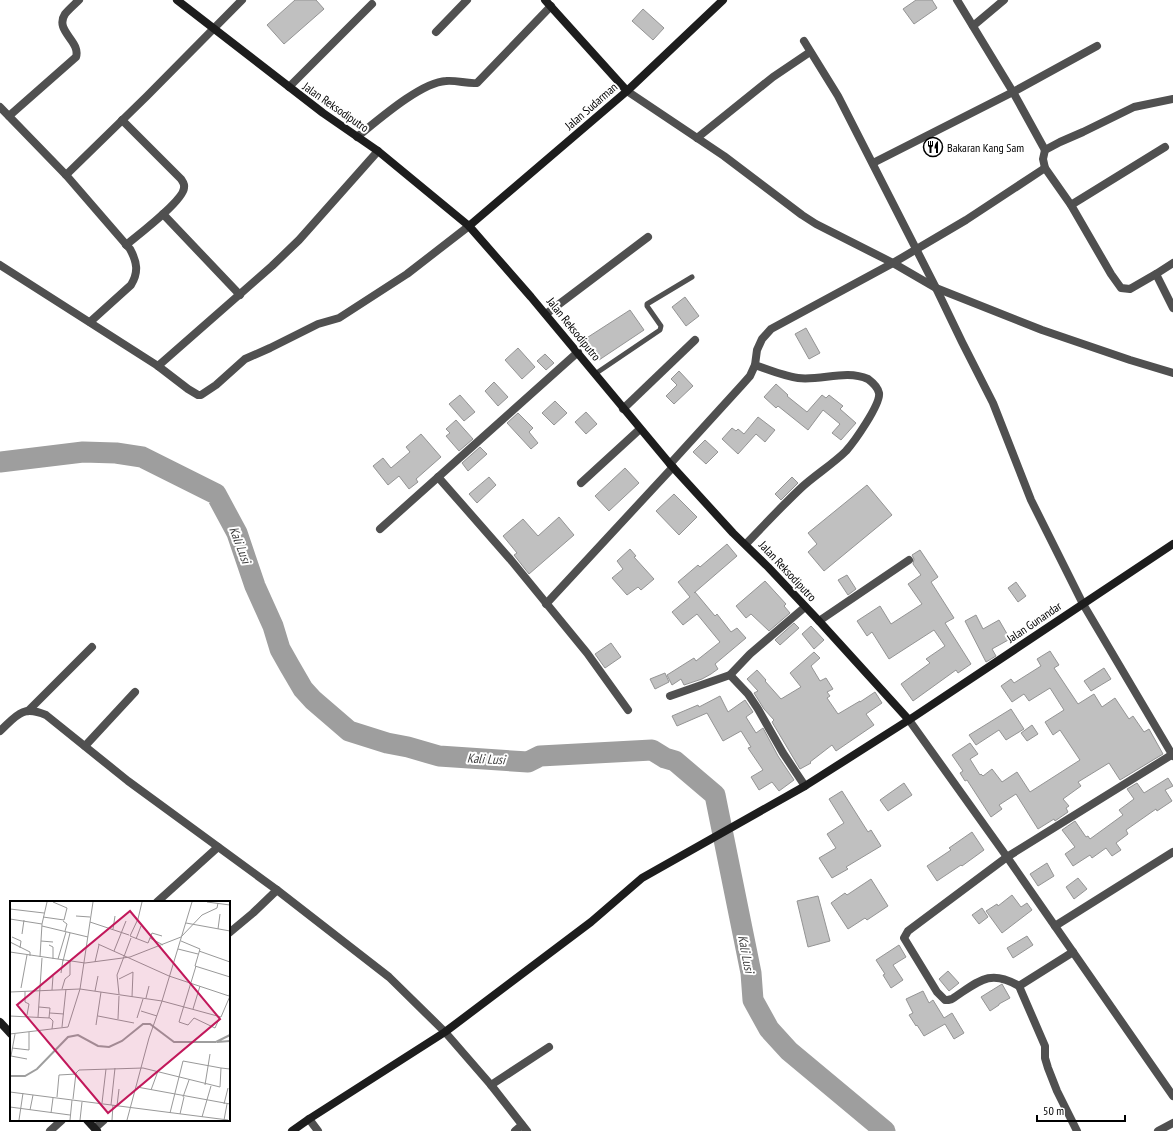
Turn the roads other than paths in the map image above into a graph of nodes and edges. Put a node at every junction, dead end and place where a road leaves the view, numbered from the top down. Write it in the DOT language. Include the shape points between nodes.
graph roads {
  1 [pos="79,0"];
  2 [pos="177,0"];
  3 [pos="242,0"];
  4 [pos="467,0"];
  5 [pos="545,0"];
  6 [pos="957,0"];
  7 [pos="1004,0"];
  8 [pos="718,2"];
  9 [pos="372,4"];
  10 [pos="551,6"];
  11 [pos="973,26"];
  12 [pos="214,29"];
  13 [pos="436,32"];
  14 [pos="804,41"];
  15 [pos="1097,46"];
  16 [pos="810,52"];
  17 [pos="289,87"];
  18 [pos="627,91"];
  19 [pos="1013,92"];
  20 [pos="1173,99"];
  21 [pos="0,107"];
  22 [pos="9,116"];
  23 [pos="122,120"];
  24 [pos="358,137"];
  25 [pos="697,138"];
  26 [pos="1165,147"];
  27 [pos="378,150"];
  28 [pos="1045,150"];
  29 [pos="873,163"];
  30 [pos="1045,168"];
  31 [pos="66,175"];
  32 [pos="1071,205"];
  33 [pos="163,214"];
  34 [pos="471,228"];
  35 [pos="648,237"];
  36 [pos="126,245"];
  37 [pos="916,248"];
  38 [pos="893,263"];
  39 [pos="1173,263"];
  40 [pos="0,265"];
  41 [pos="1156,274"];
  42 [pos="692,277"];
  43 [pos="936,288"];
  44 [pos="240,295"];
  45 [pos="1173,308"];
  46 [pos="546,314"];
  47 [pos="90,322"];
  48 [pos="695,340"];
  49 [pos="578,352"];
  50 [pos="755,365"];
  51 [pos="158,366"];
  52 [pos="1173,373"];
  53 [pos="595,374"];
  54 [pos="624,409"];
  55 [pos="640,429"];
  56 [pos="671,465"];
  57 [pos="438,477"];
  58 [pos="581,483"];
  59 [pos="380,529"];
  60 [pos="746,544"];
  61 [pos="1173,544"];
  62 [pos="909,560"];
  63 [pos="546,604"];
  64 [pos="1082,604"];
  65 [pos="805,607"];
  66 [pos="819,621"];
  67 [pos="92,646"];
  68 [pos="730,675"];
  69 [pos="135,692"];
  70 [pos="670,696"];
  71 [pos="28,710"];
  72 [pos="628,710"];
  73 [pos="909,720"];
  74 [pos="2,726"];
  75 [pos="85,746"];
  76 [pos="1173,755"];
  77 [pos="806,786"];
  78 [pos="218,848"];
  79 [pos="1173,852"];
  80 [pos="1007,857"];
  81 [pos="277,890"];
  82 [pos="158,901"];
  83 [pos="1055,926"];
  84 [pos="230,932"];
  85 [pos="1073,952"];
  86 [pos="1020,986"];
  87 [pos="0,1022"];
  88 [pos="445,1032"];
  89 [pos="10,1033"];
  90 [pos="549,1047"];
  91 [pos="491,1085"];
  92 [pos="1173,1096"];
  93 [pos="309,1119"];
  94 [pos="61,1121"];
  95 [pos="88,1121"];
  96 [pos="103,1121"];
  97 [pos="1173,1123"];
  98 [pos="524,1128"];
  99 [pos="96,1130"];
  100 [pos="50,1131"];
  101 [pos="292,1131"];
  102 [pos="318,1131"];
  103 [pos="515,1131"];
  104 [pos="1077,1131"];
  105 [pos="1158,1131"];
  1 -- 22 [label="street" via="65,13 62,23 76,48 76,57"];
  2 -- 12 [label="main road, Jalan Reksodiputro"];
  3 -- 12 [label="street"];
  4 -- 13 [label="street"];
  5 -- 10 [label="main road"];
  6 -- 11 [label="street"];
  7 -- 11 [label="street"];
  8 -- 18 [label="main road, Jalan Sudarman"];
  9 -- 17 [label="street"];
  10 -- 18 [label="main road"];
  10 -- 24 [label="street" via="477,83 446,81 429,86 404,100"];
  11 -- 19 [label="street"];
  12 -- 17 [label="main road, Jalan Reksodiputro"];
  12 -- 23 [label="street"];
  14 -- 16 [label="street"];
  15 -- 19 [label="street"];
  16 -- 25 [label="street" via="773,77"];
  16 -- 29 [label="street" via="838,96"];
  17 -- 24 [label="main road, Jalan Reksodiputro"];
  18 -- 25 [label="street"];
  18 -- 34 [label="main road, Jalan Sudarman"];
  19 -- 28 [label="street"];
  19 -- 29 [label="street"];
  20 -- 28 [label="street" via="1134,107"];
  21 -- 22 [label="street"];
  22 -- 31 [label="street"];
  23 -- 31 [label="street"];
  23 -- 33 [label="street" via="184,184 182,195"];
  24 -- 27 [label="main road, Jalan Reksodiputro"];
  25 -- 38 [label="street" via="816,224"];
  26 -- 32 [label="street"];
  27 -- 34 [label="main road, Jalan Reksodiputro"];
  27 -- 44 [label="street" via="299,240"];
  28 -- 30 [label="street"];
  29 -- 37 [label="street"];
  30 -- 32 [label="street"];
  30 -- 37 [label="street" via="972,216"];
  31 -- 36 [label="street"];
  32 -- 41 [label="street" via="1110,274 1122,288 1130,289"];
  33 -- 36 [label="street"];
  33 -- 44 [label="street"];
  34 -- 46 [label="main road, Jalan Reksodiputro"];
  34 -- 51 [label="street" via="339,318 318,324 245,359 204,394 198,395"];
  35 -- 46 [label="street"];
  36 -- 47 [label="street" via="135,259 135,279"];
  37 -- 38 [label="street"];
  37 -- 43 [label="street"];
  38 -- 43 [label="street"];
  38 -- 50 [label="street" via="770,329 757,350"];
  39 -- 41 [label="street"];
  40 -- 47 [label="street"];
  41 -- 45 [label="street"];
  42 -- 53 [label="lane" via="647,304 661,326 660,330"];
  43 -- 52 [label="street" via="1042,330"];
  43 -- 64 [label="street" via="993,404 1031,500"];
  44 -- 51 [label="street"];
  46 -- 49 [label="main road, Jalan Reksodiputro"];
  47 -- 51 [label="street"];
  48 -- 54 [label="street"];
  49 -- 53 [label="main road, Jalan Reksodiputro"];
  49 -- 57 [label="street"];
  50 -- 56 [label="street" via="750,376"];
  50 -- 60 [label="street" via="800,378 854,375 873,383 879,393 872,413 846,451 801,488"];
  53 -- 54 [label="main road, Jalan Reksodiputro"];
  54 -- 55 [label="main road, Jalan Reksodiputro"];
  55 -- 56 [label="main road, Jalan Reksodiputro"];
  55 -- 58 [label="street"];
  56 -- 60 [label="main road, Jalan Reksodiputro"];
  56 -- 63 [label="street"];
  57 -- 59 [label="street"];
  57 -- 63 [label="street"];
  60 -- 65 [label="main road, Jalan Reksodiputro"];
  61 -- 64 [label="main road, Jalan Gunandar"];
  62 -- 66 [label="street"];
  63 -- 72 [label="street" via="587,653"];
  64 -- 73 [label="main road, Jalan Gunandar"];
  64 -- 76 [label="street"];
  65 -- 66 [label="main road, Jalan Reksodiputro"];
  65 -- 68 [label="street" via="750,654"];
  66 -- 73 [label="main road, Jalan Reksodiputro"];
  67 -- 71 [label="street"];
  68 -- 70 [label="street"];
  68 -- 77 [label="street" via="748,694"];
  69 -- 75 [label="street"];
  71 -- 74 [label="street"];
  71 -- 75 [label="street" via="46,716"];
  73 -- 77 [label="main road, Jalan Gunandar"];
  73 -- 80 [label="street"];
  75 -- 78 [label="street"];
  76 -- 80 [label="street"];
  77 -- 88 [label="main road, Jalan Gunandar" via="642,878 591,922"];
  78 -- 81 [label="street"];
  78 -- 82 [label="street"];
  79 -- 83 [label="street"];
  80 -- 83 [label="street"];
  80 -- 86 [label="street" via="908,931 904,938 937,992 945,1000 952,999 988,977 1002,978"];
  81 -- 84 [label="street"];
  81 -- 88 [label="street" via="389,977"];
  83 -- 85 [label="street"];
  85 -- 86 [label="street"];
  85 -- 92 [label="street"];
  86 -- 104 [label="street" via="1044,1046 1048,1068 1057,1091"];
  87 -- 89 [label="main road"];
  88 -- 91 [label="street"];
  88 -- 93 [label="main road, Jalan Gunandar"];
  90 -- 91 [label="street"];
  91 -- 98 [label="street"];
  93 -- 101 [label="main road, Jalan Gunandar"];
  93 -- 102 [label="street"];
  94 -- 100 [label="street"];
  95 -- 99 [label="main road"];
  96 -- 99 [label="street"];
  97 -- 105 [label="street"];
  98 -- 103 [label="street"];
}
